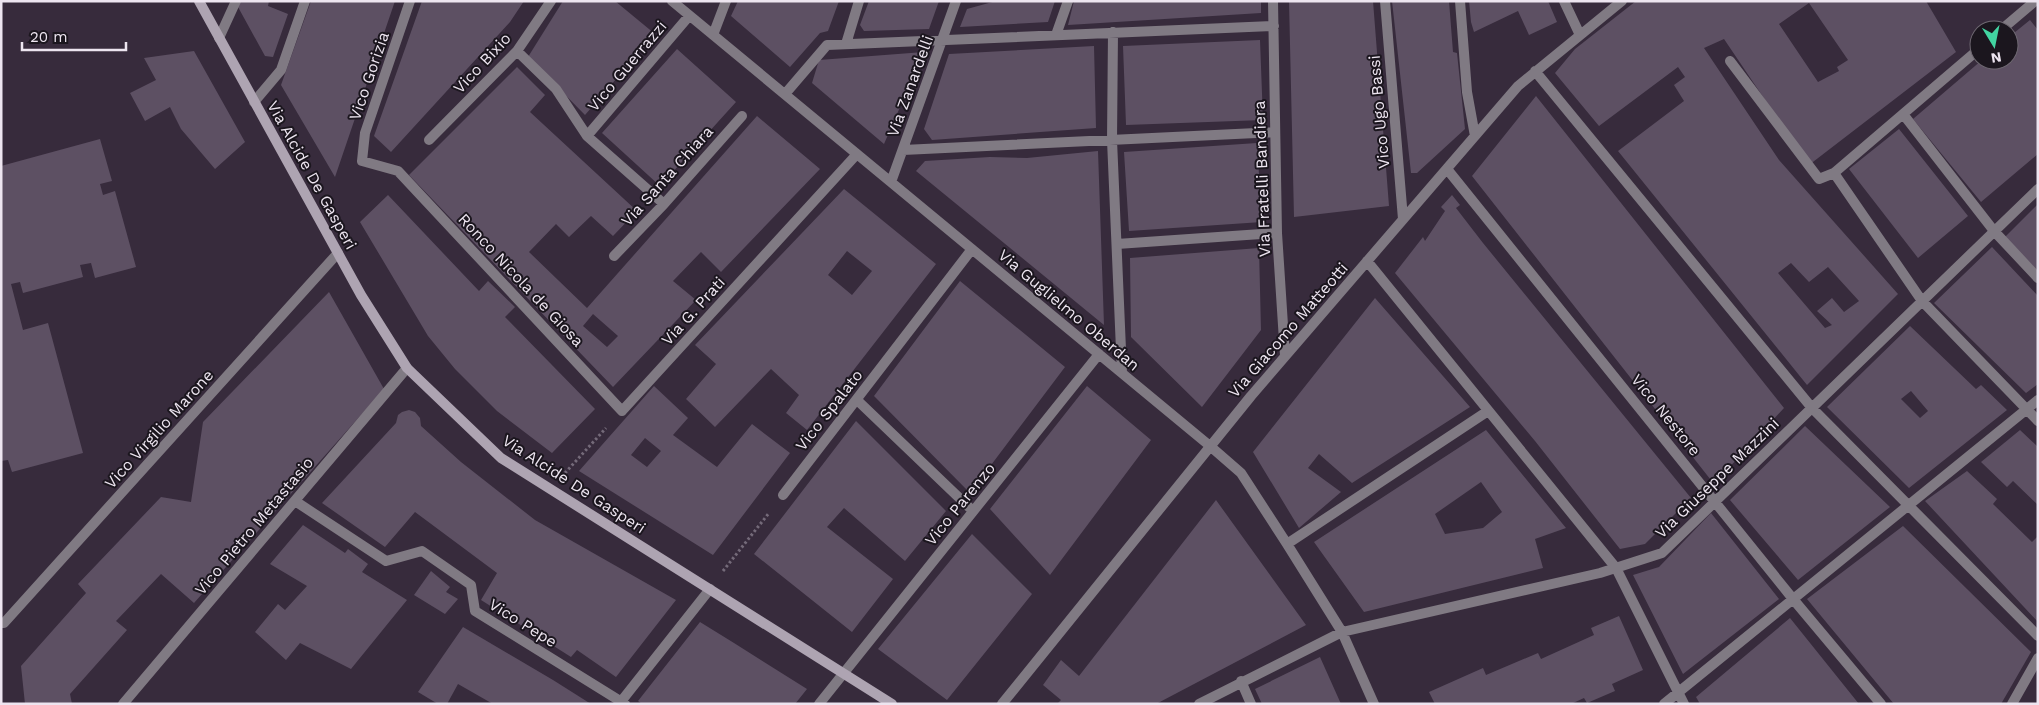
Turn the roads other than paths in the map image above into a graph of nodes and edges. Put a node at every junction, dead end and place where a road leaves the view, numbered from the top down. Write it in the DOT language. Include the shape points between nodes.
graph roads {
  1 [pos="199,1"];
  2 [pos="236,1"];
  3 [pos="305,1"];
  4 [pos="410,1"];
  5 [pos="551,1"];
  6 [pos="672,1"];
  7 [pos="726,1"];
  8 [pos="859,1"];
  9 [pos="956,1"];
  10 [pos="1068,1"];
  11 [pos="1273,1"];
  12 [pos="1385,1"];
  13 [pos="1460,1"];
  14 [pos="1564,1"];
  15 [pos="1622,1"];
  16 [pos="2034,1"];
  17 [pos="2038,6"];
  18 [pos="689,16"];
  19 [pos="2012,20"];
  20 [pos="1274,26"];
  21 [pos="1113,32"];
  22 [pos="713,35"];
  23 [pos="1056,35"];
  24 [pos="1580,35"];
  25 [pos="219,38"];
  26 [pos="943,40"];
  27 [pos="846,44"];
  28 [pos="517,51"];
  29 [pos="1969,58"];
  30 [pos="1730,61"];
  31 [pos="1535,72"];
  32 [pos="785,94"];
  33 [pos="254,102"];
  34 [pos="1903,114"];
  35 [pos="742,116"];
  36 [pos="1275,132"];
  37 [pos="587,136"];
  38 [pos="1475,136"];
  39 [pos="429,140"];
  40 [pos="1112,140"];
  41 [pos="903,150"];
  42 [pos="857,154"];
  43 [pos="1447,169"];
  44 [pos="398,171"];
  45 [pos="1834,173"];
  46 [pos="891,182"];
  47 [pos="2038,189"];
  48 [pos="664,204"];
  49 [pos="1403,219"];
  50 [pos="1994,231"];
  51 [pos="1277,233"];
  52 [pos="1116,244"];
  53 [pos="972,249"];
  54 [pos="338,253"];
  55 [pos="614,256"];
  56 [pos="1367,261"];
  57 [pos="2038,278"];
  58 [pos="1922,301"];
  59 [pos="1099,354"];
  60 [pos="1285,356"];
  61 [pos="407,368"];
  62 [pos="1122,373"];
  63 [pos="856,400"];
  64 [pos="2038,400"];
  65 [pos="1812,408"];
  66 [pos="2026,410"];
  67 [pos="622,411"];
  68 [pos="1488,411"];
  69 [pos="2038,421"];
  70 [pos="1210,446"];
  71 [pos="783,495"];
  72 [pos="295,501"];
  73 [pos="1716,501"];
  74 [pos="1907,506"];
  75 [pos="973,511"];
  76 [pos="1287,544"];
  77 [pos="1616,568"];
  78 [pos="710,588"];
  79 [pos="1793,599"];
  80 [pos="1,623"];
  81 [pos="1342,632"];
  82 [pos="2038,636"];
  83 [pos="2038,658"];
  84 [pos="844,672"];
  85 [pos="1241,681"];
  86 [pos="1678,693"];
  87 [pos="622,703"];
  88 [pos="123,704"];
  89 [pos="819,704"];
  90 [pos="892,704"];
  91 [pos="1002,704"];
  92 [pos="1199,704"];
  93 [pos="1251,704"];
  94 [pos="1374,704"];
  95 [pos="1664,704"];
  96 [pos="1684,704"];
  97 [pos="1880,704"];
  98 [pos="2012,704"];
  1 -- 25 [label="street, Via Alcide De Gasperi"];
  2 -- 25 [label="street"];
  3 -- 33 [label="street" via="282,70"];
  4 -- 44 [label="street, Vico Gorizia" via="365,133 362,161"];
  5 -- 28 [label="street, Vico Bixio"];
  6 -- 18 [label="street, Via Guglielmo Oberdan"];
  7 -- 22 [label="street"];
  8 -- 27 [label="street"];
  9 -- 26 [label="street, Via Zanardelli"];
  10 -- 23 [label="street"];
  11 -- 20 [label="street, Via Fratelli Bandiera"];
  12 -- 49 [label="street, Vico Ugo Bassi"];
  13 -- 38 [label="street" via="1467,92"];
  14 -- 24 [label="street"];
  15 -- 24 [label="street, Via Giacomo Matteotti"];
  16 -- 17 [label="street"];
  16 -- 19 [label="street"];
  18 -- 22 [label="street, Via Guglielmo Oberdan"];
  18 -- 37 [label="street, Vico Guerrazzi"];
  20 -- 21 [label="street"];
  20 -- 36 [label="street, Via Fratelli Bandiera"];
  21 -- 23 [label="street"];
  21 -- 40 [label="street"];
  22 -- 32 [label="street, Via Guglielmo Oberdan"];
  23 -- 26 [label="street"];
  24 -- 31 [label="street, Via Giacomo Matteotti"];
  25 -- 33 [label="street, Via Alcide De Gasperi"];
  26 -- 27 [label="street"];
  26 -- 41 [label="street, Via Zanardelli"];
  27 -- 32 [label="street" via="826,45"];
  28 -- 37 [label="street" via="556,89"];
  28 -- 39 [label="street, Vico Bixio"];
  29 -- 34 [label="street"];
  30 -- 45 [label="street" via="1819,179"];
  31 -- 38 [label="street, Via Giacomo Matteotti" via="1518,86"];
  31 -- 65 [label="street"];
  32 -- 42 [label="street, Via Guglielmo Oberdan"];
  33 -- 54 [label="street, Via Alcide De Gasperi"];
  34 -- 45 [label="street"];
  34 -- 50 [label="street"];
  35 -- 48 [label="street, Via Santa Chiara"];
  36 -- 40 [label="street"];
  36 -- 51 [label="street, Via Fratelli Bandiera"];
  37 -- 48 [label="street"];
  38 -- 43 [label="street, Via Giacomo Matteotti"];
  40 -- 41 [label="street"];
  40 -- 52 [label="street"];
  41 -- 46 [label="street, Via Zanardelli"];
  42 -- 46 [label="street, Via Guglielmo Oberdan"];
  42 -- 67 [label="street, Via G. Prati"];
  43 -- 49 [label="street, Via Giacomo Matteotti"];
  43 -- 73 [label="street, Vico Nestore"];
  44 -- 67 [label="street, Ronco Nicola de Giosa"];
  45 -- 58 [label="street"];
  46 -- 53 [label="street, Via Guglielmo Oberdan"];
  47 -- 50 [label="street, Via Giuseppe Mazzini"];
  48 -- 55 [label="street, Via Santa Chiara"];
  49 -- 56 [label="street, Via Giacomo Matteotti"];
  50 -- 57 [label="street"];
  50 -- 58 [label="street, Via Giuseppe Mazzini"];
  51 -- 52 [label="street"];
  51 -- 60 [label="street, Via Fratelli Bandiera"];
  52 -- 62 [label="street"];
  53 -- 59 [label="street, Via Guglielmo Oberdan"];
  53 -- 63 [label="street, Vico Spalato"];
  54 -- 61 [label="street, Via Alcide De Gasperi"];
  54 -- 80 [label="street, Vico Virgilio Marone"];
  56 -- 60 [label="street, Via Giacomo Matteotti"];
  56 -- 68 [label="street"];
  58 -- 65 [label="street, Via Giuseppe Mazzini"];
  58 -- 66 [label="street"];
  59 -- 62 [label="street, Via Guglielmo Oberdan"];
  59 -- 75 [label="street, Vico Parenzo"];
  60 -- 70 [label="street, Via Giacomo Matteotti"];
  61 -- 72 [label="street, Vico Pietro Metastasio"];
  61 -- 78 [label="street, Via Alcide De Gasperi" via="502,458"];
  62 -- 70 [label="street, Via Guglielmo Oberdan"];
  63 -- 71 [label="street, Vico Spalato"];
  63 -- 75 [label="street"];
  64 -- 66 [label="street"];
  65 -- 73 [label="street, Via Giuseppe Mazzini"];
  65 -- 74 [label="street"];
  66 -- 69 [label="street"];
  66 -- 74 [label="street"];
  68 -- 76 [label="street"];
  68 -- 77 [label="street"];
  70 -- 76 [label="street, Via Guglielmo Oberdan" via="1240,473"];
  70 -- 91 [label="street, Via Giacomo Matteotti"];
  72 -- 87 [label="street, Vico Pepe" via="386,561 422,551 471,585 475,611"];
  72 -- 88 [label="street, Vico Pietro Metastasio"];
  73 -- 77 [label="street, Via Giuseppe Mazzini" via="1662,553"];
  73 -- 79 [label="street, Vico Nestore"];
  74 -- 79 [label="street"];
  74 -- 82 [label="street"];
  75 -- 84 [label="street, Vico Parenzo"];
  76 -- 81 [label="street, Via Guglielmo Oberdan"];
  77 -- 81 [label="street, Via Giuseppe Mazzini"];
  77 -- 86 [label="street"];
  78 -- 84 [label="street, Via Alcide De Gasperi"];
  78 -- 87 [label="street"];
  79 -- 86 [label="street"];
  79 -- 97 [label="street, Vico Nestore"];
  81 -- 85 [label="street, Via Giuseppe Mazzini"];
  81 -- 94 [label="street, Via Guglielmo Oberdan"];
  83 -- 98 [label="street"];
  84 -- 89 [label="street, Vico Parenzo"];
  84 -- 90 [label="street, Via Alcide De Gasperi"];
  85 -- 92 [label="street, Via Giuseppe Mazzini"];
  85 -- 93 [label="street"];
  86 -- 95 [label="street"];
  86 -- 96 [label="street"];
}
